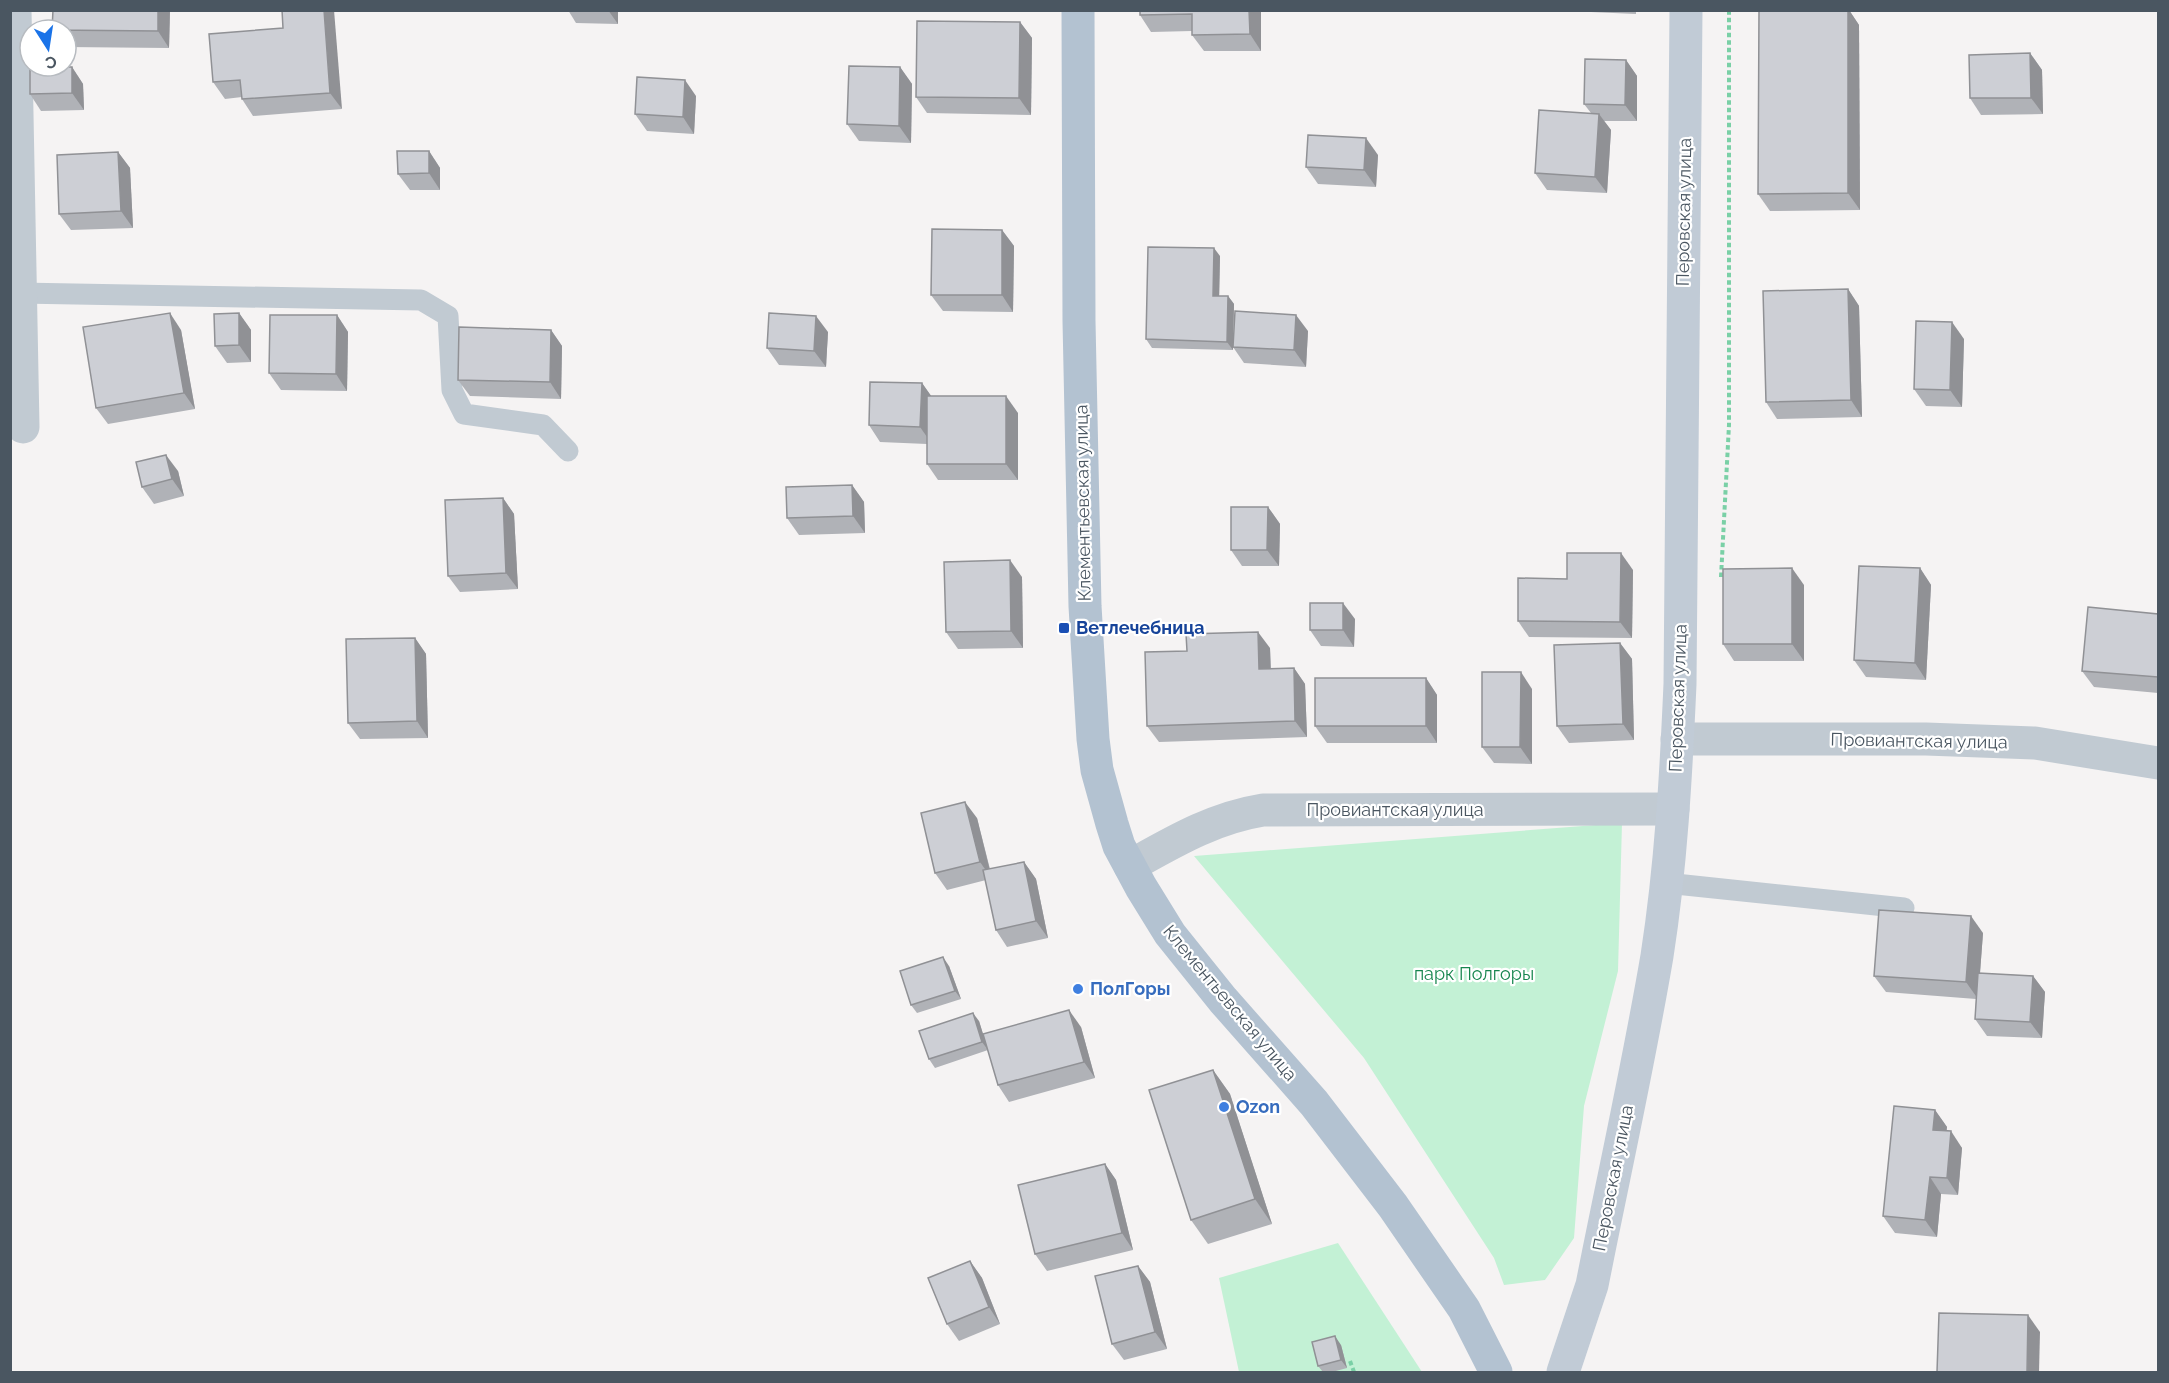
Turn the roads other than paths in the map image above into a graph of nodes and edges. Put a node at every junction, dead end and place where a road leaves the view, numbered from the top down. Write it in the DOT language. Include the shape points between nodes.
graph roads {
  1 [pos="15,10"];
  2 [pos="1078,10"];
  3 [pos="1686,10"];
  4 [pos="19,293"];
  5 [pos="22,427"];
  6 [pos="568,451"];
  7 [pos="1677,738"];
  8 [pos="2158,763"];
  9 [pos="1673,809"];
  10 [pos="1130,866"];
  11 [pos="1666,883"];
  12 [pos="1904,908"];
  13 [pos="1496,1372"];
  14 [pos="1563,1372"];
  1 -- 4 [label="street"];
  2 -- 10 [label="main road, Клементьевская улица" via="1079,321 1093,739 1112,824"];
  3 -- 7 [label="main road, Перовская улица"];
  4 -- 5 [label="street"];
  4 -- 6 [label="lane" via="421,300 448,316 452,390 464,414 543,425"];
  7 -- 8 [label="street, Провиантская улица" via="2035,743"];
  7 -- 9 [label="main road, Перовская улица"];
  9 -- 10 [label="street, Провиантская улица" via="1263,810 1238,814 1198,829"];
  9 -- 11 [label="main road, Перовская улица"];
  10 -- 13 [label="main road, Клементьевская улица" via="1153,908 1195,967 1314,1103 1400,1216 1464,1309"];
  11 -- 12 [label="lane"];
  11 -- 14 [label="main road, Перовская улица" via="1657,956 1599,1255"];
}
